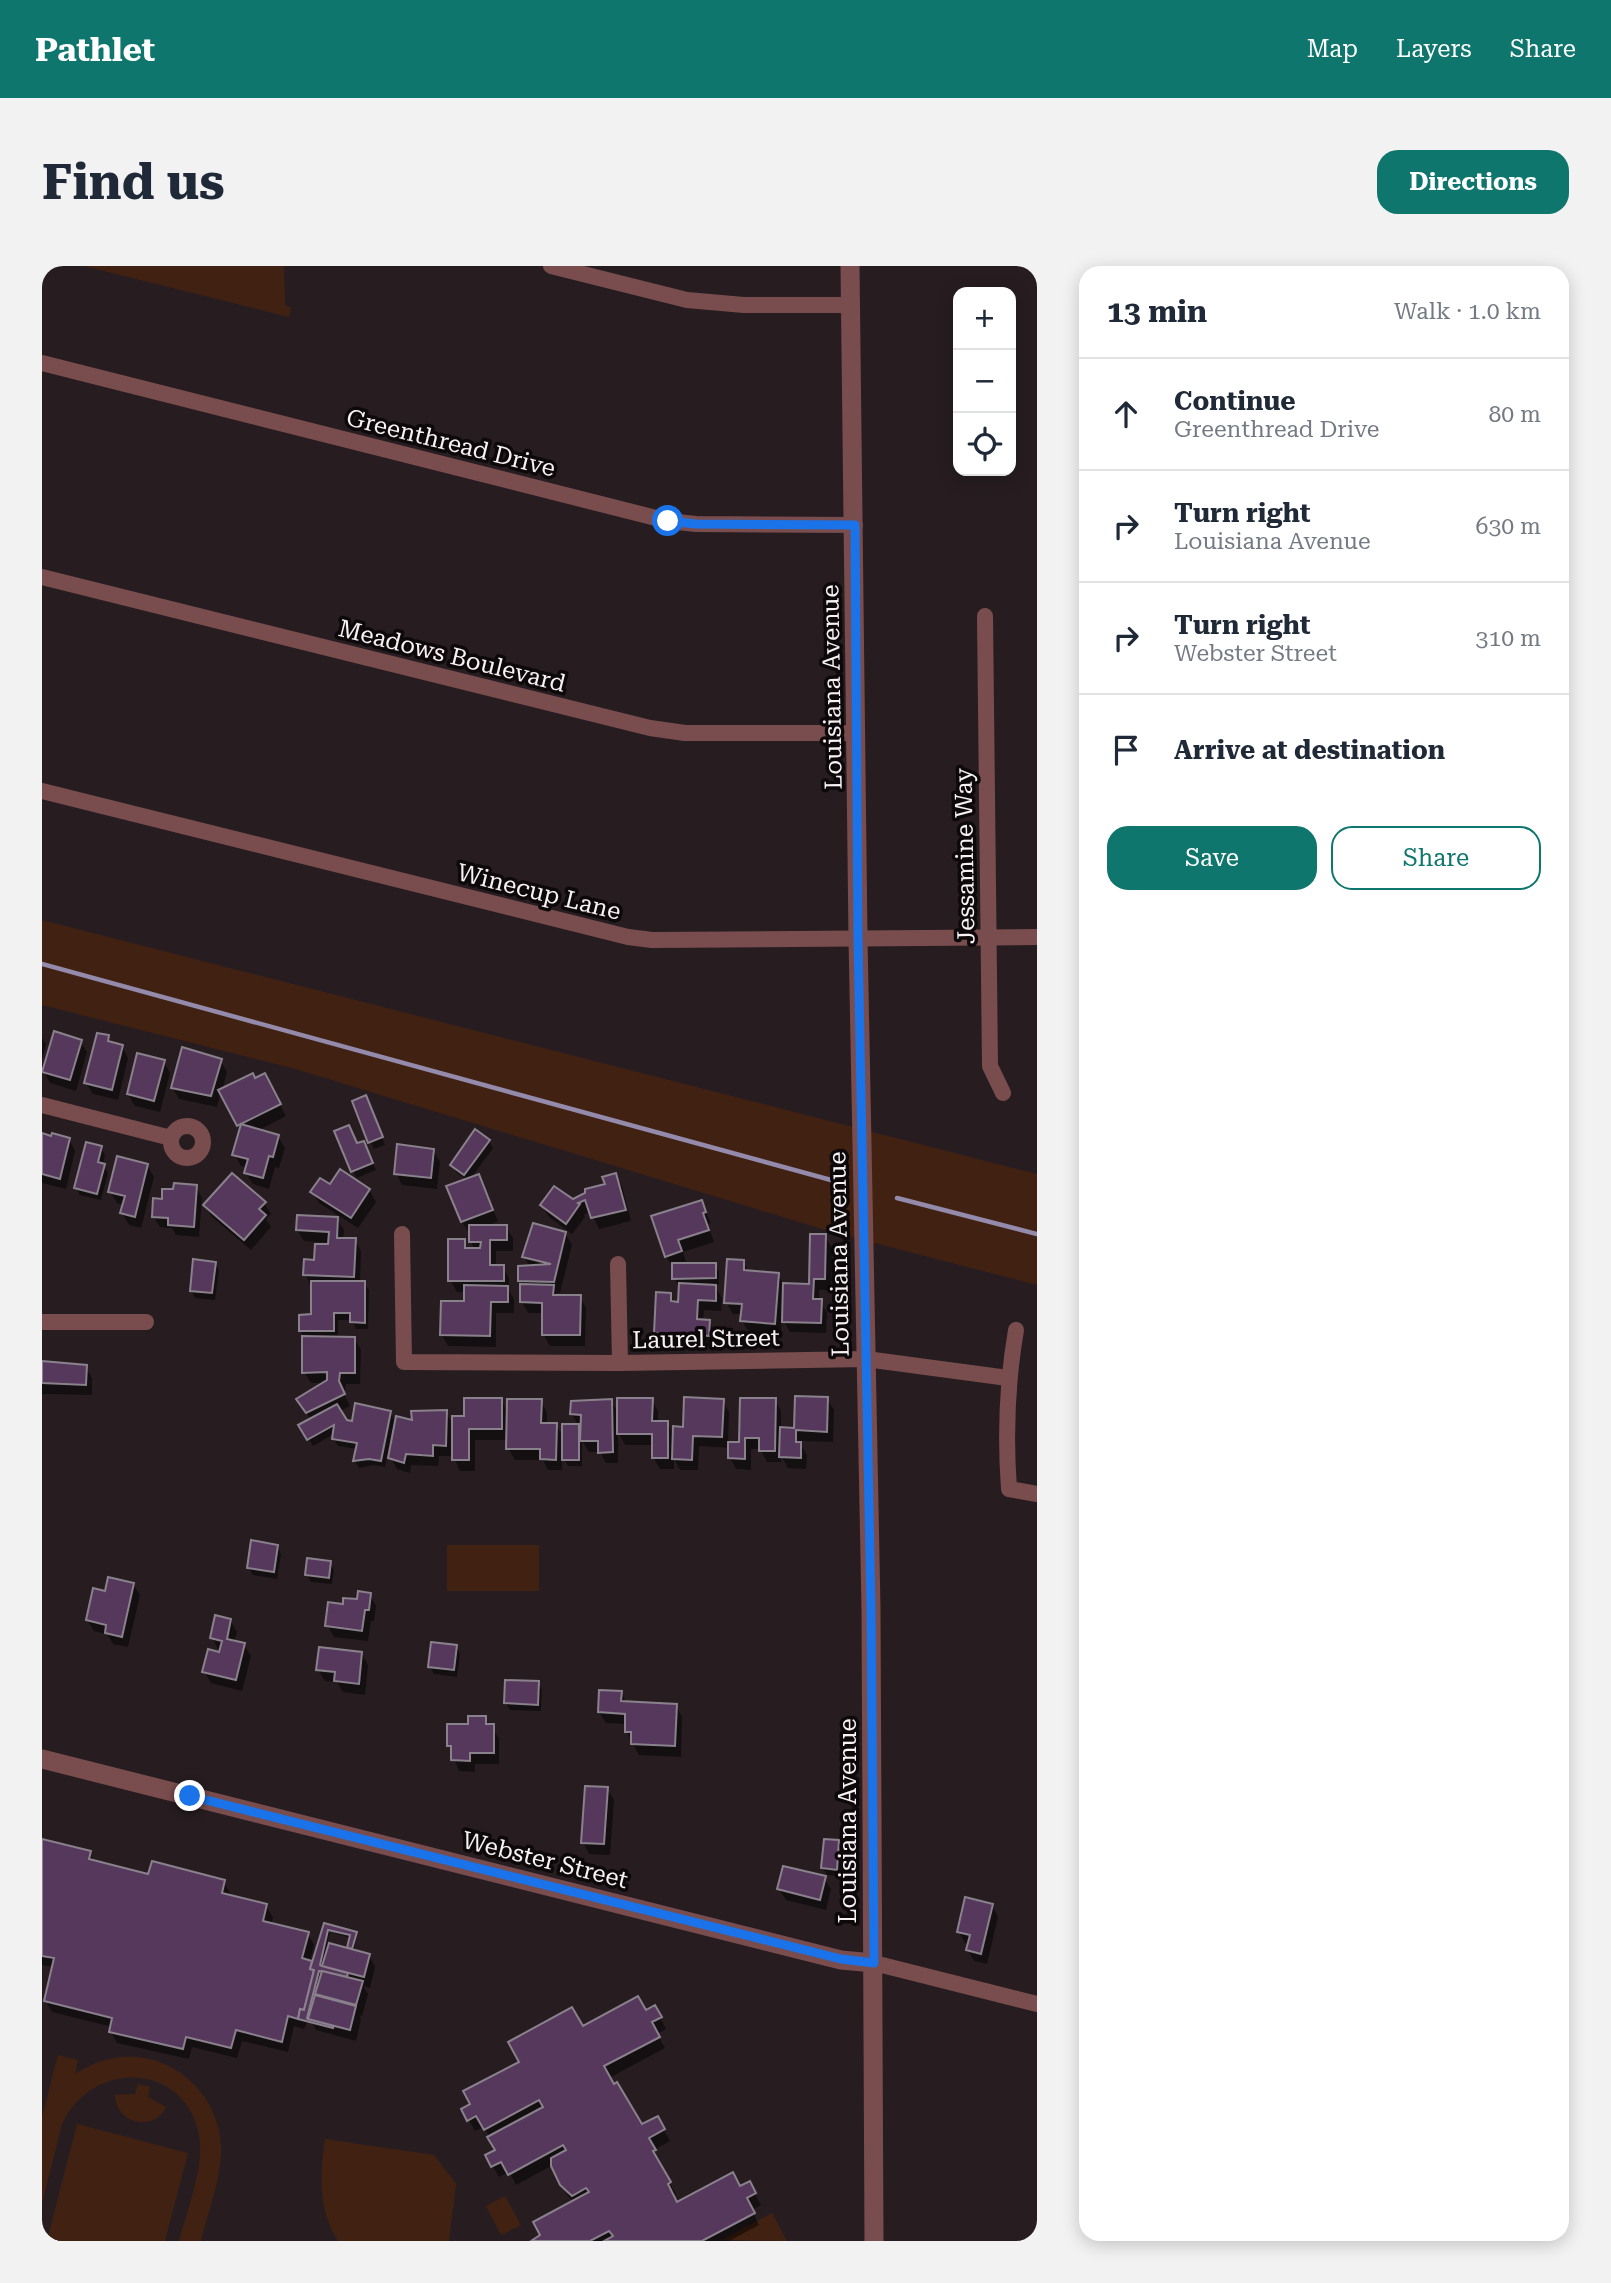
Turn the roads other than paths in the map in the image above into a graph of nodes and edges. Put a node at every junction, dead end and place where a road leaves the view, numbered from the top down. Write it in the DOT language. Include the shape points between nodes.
graph roads {
  1 [pos="551,266"];
  2 [pos="850,266"];
  3 [pos="850,305"];
  4 [pos="42,363"];
  5 [pos="855,525"];
  6 [pos="42,578"];
  7 [pos="985,616"];
  8 [pos="857,733"];
  9 [pos="42,791"];
  10 [pos="988,937"];
  11 [pos="1037,937"];
  12 [pos="858,938"];
  13 [pos="1003,1093"];
  14 [pos="42,1105"];
  15 [pos="171,1138"];
  16 [pos="402,1234"];
  17 [pos="618,1264"];
  18 [pos="42,1322"];
  19 [pos="146,1322"];
  20 [pos="1016,1330"];
  21 [pos="866,1359"];
  22 [pos="620,1363"];
  23 [pos="1008,1378"];
  24 [pos="1037,1494"];
  25 [pos="42,1759"];
  26 [pos="874,1963"];
  27 [pos="1037,2004"];
  28 [pos="874,2241"];
  1 -- 3 [label="street" via="687,300"];
  2 -- 3 [label="street, Louisiana Avenue"];
  3 -- 5 [label="street, Louisiana Avenue"];
  4 -- 5 [label="street, Greenthread Drive" via="668,521"];
  5 -- 8 [label="street, Louisiana Avenue"];
  6 -- 8 [label="street, Meadows Boulevard" via="650,728 685,733"];
  7 -- 10 [label="street, Jessamine Way"];
  8 -- 12 [label="street, Louisiana Avenue"];
  9 -- 12 [label="street, Winecup Lane" via="628,937"];
  10 -- 11 [label="street, Winecup Lane"];
  10 -- 12 [label="street, Winecup Lane"];
  10 -- 13 [label="street, Jessamine Way" via="990,1066"];
  12 -- 21 [label="street, Louisiana Avenue"];
  14 -- 15 [label="street"];
  16 -- 22 [label="street, Laurel Street" via="404,1362"];
  17 -- 22 [label="street"];
  18 -- 19 [label="street"];
  20 -- 23 [label="street"];
  21 -- 22 [label="street, Laurel Street"];
  21 -- 23 [label="street, Laurel Street"];
  21 -- 26 [label="street, Louisiana Avenue"];
  23 -- 24 [label="street" via="1009,1489"];
  25 -- 26 [label="street, Webster Street" via="828,1956"];
  26 -- 27 [label="street, Webster Street"];
  26 -- 28 [label="street, Louisiana Avenue"];
}
